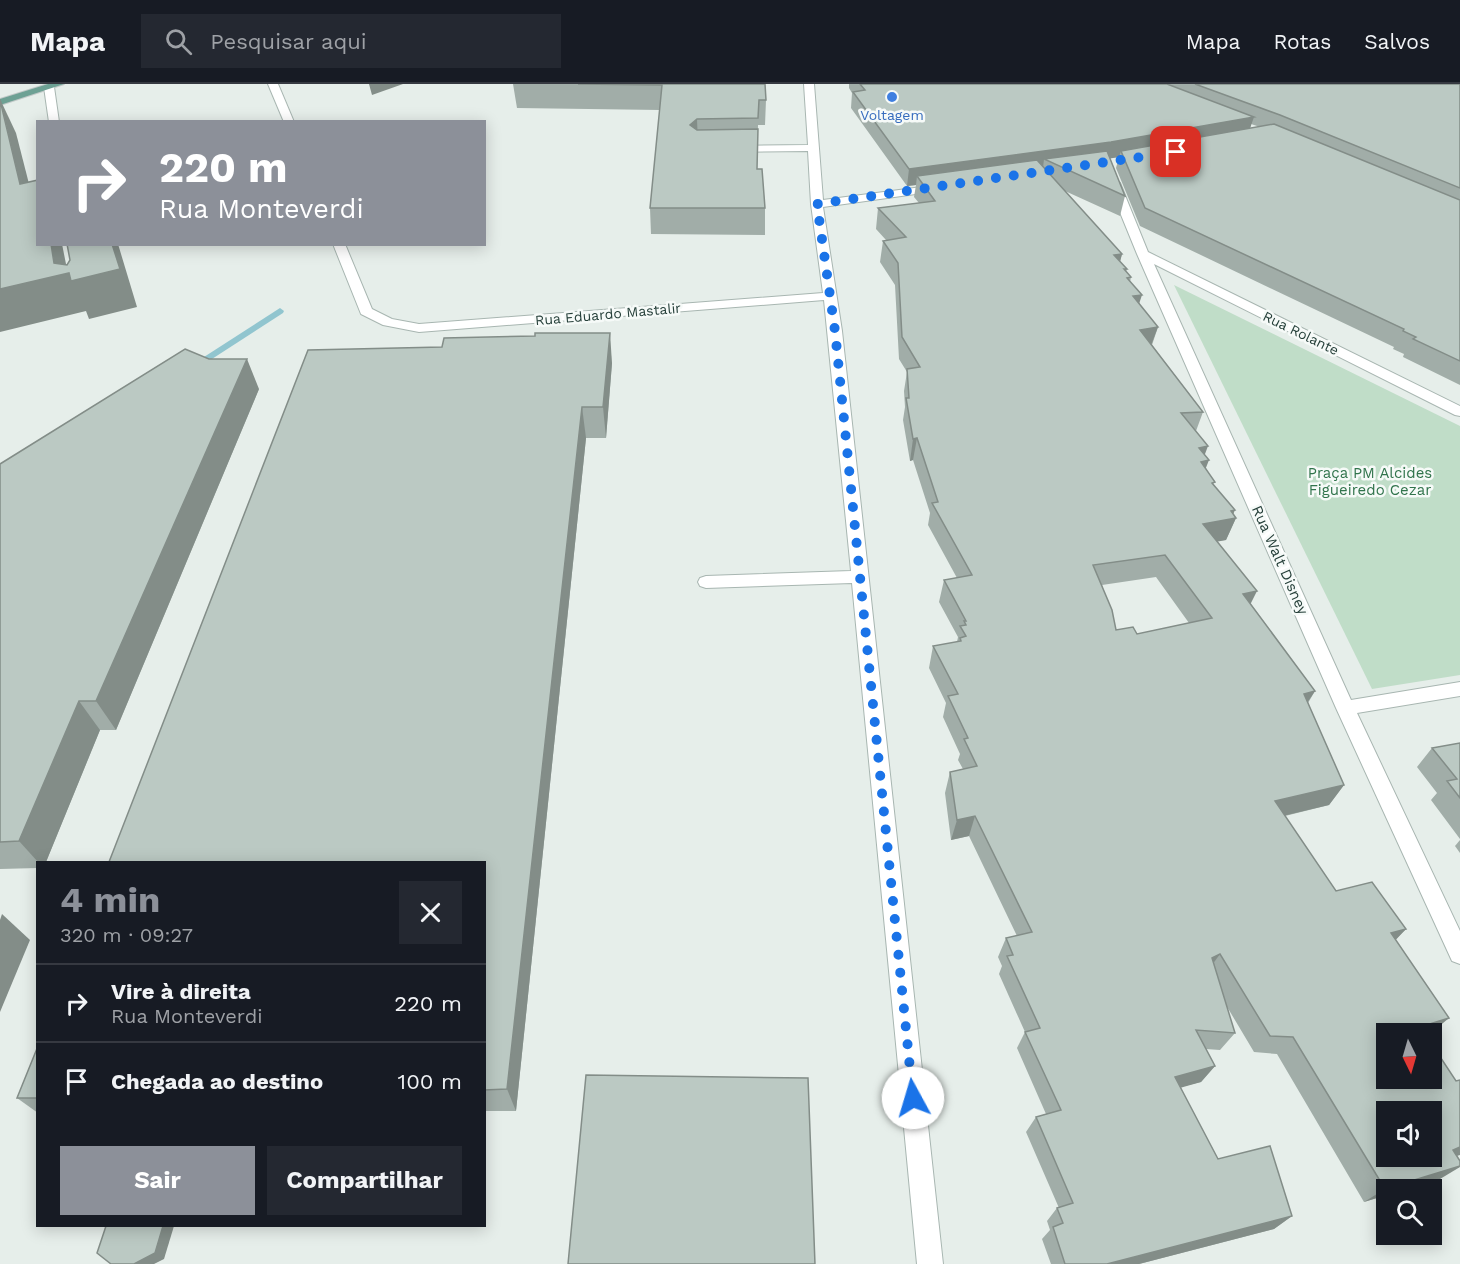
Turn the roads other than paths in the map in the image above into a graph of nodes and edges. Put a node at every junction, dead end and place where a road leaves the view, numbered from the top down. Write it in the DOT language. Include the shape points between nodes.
graph roads {
  1 [pos="273,84"];
  2 [pos="809,84"];
  3 [pos="54,86"];
  4 [pos="0,102"];
  5 [pos="54,120"];
  6 [pos="288,120"];
  7 [pos="813,148"];
  8 [pos="720,149"];
  9 [pos="1107,164"];
  10 [pos="953,185"];
  11 [pos="817,204"];
  12 [pos="340,246"];
  13 [pos="1143,254"];
  14 [pos="829,296"];
  15 [pos="1460,412"];
  16 [pos="859,577"];
  17 [pos="706,582"];
  18 [pos="1460,689"];
  19 [pos="1346,708"];
  20 [pos="1460,954"];
  21 [pos="930,1264"];
  1 -- 6 [label="street"];
  2 -- 7 [label="street"];
  3 -- 4 [label="main road"];
  3 -- 5 [label="street"];
  7 -- 8 [label="street"];
  7 -- 11 [label="street"];
  9 -- 13 [label="street, Rua Walt Disney"];
  10 -- 11 [label="street"];
  11 -- 14 [label="street"];
  12 -- 14 [label="street, Rua Eduardo Mastalir" via="366,311 388,322 419,328"];
  13 -- 15 [label="street, Rua Rolante"];
  13 -- 19 [label="street, Rua Walt Disney"];
  14 -- 16 [label="street"];
  16 -- 17 [label="street"];
  16 -- 21 [label="street"];
  18 -- 19 [label="street"];
  19 -- 20 [label="street, Rua Walt Disney"];
}
